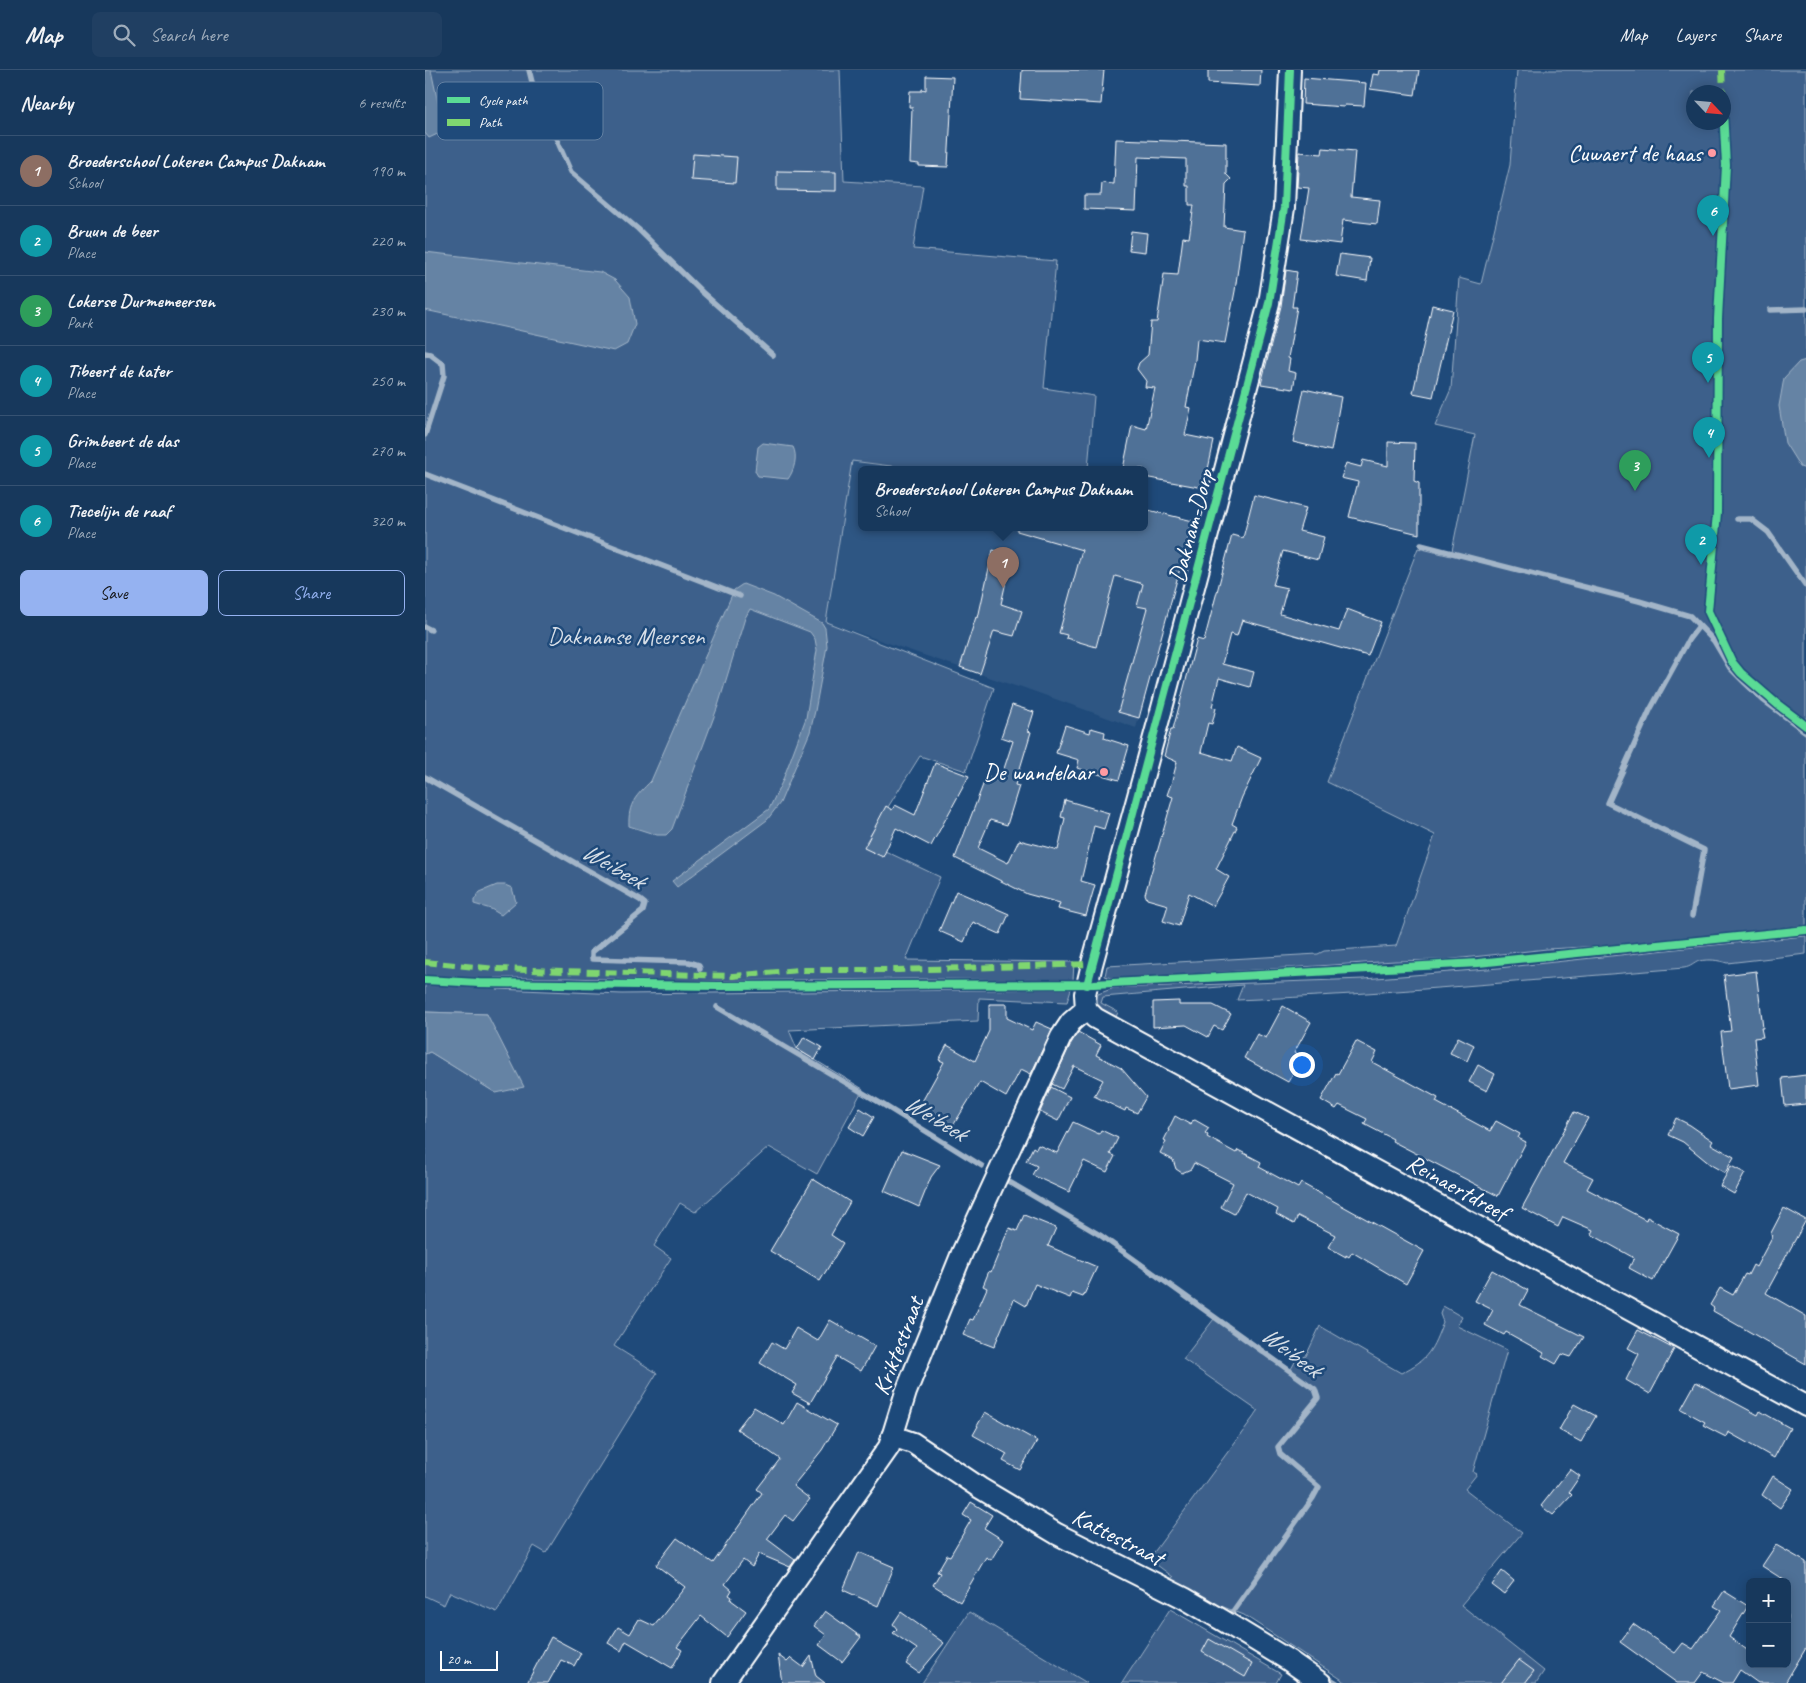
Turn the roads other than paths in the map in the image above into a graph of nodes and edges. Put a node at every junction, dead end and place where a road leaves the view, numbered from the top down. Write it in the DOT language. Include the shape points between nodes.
graph roads {
  1 [pos="1290,70"];
  2 [pos="1086,1009"];
  3 [pos="1806,1406"];
  4 [pos="892,1436"];
  5 [pos="723,1683"];
  6 [pos="1321,1683"];
  1 -- 2 [label="street, Daknam-Dorp" via="1284,208 1269,303 1091,964 1085,994"];
  2 -- 3 [label="street, Reinaertdreef" via="1095,1018"];
  2 -- 4 [label="street, Kriktestraat" via="1071,1022 1061,1037 984,1202 906,1392"];
  4 -- 5 [label="street, Kriktestraat" via="889,1447"];
  4 -- 6 [label="street, Kattestraat" via="913,1443 1057,1534 1184,1598"];
}
